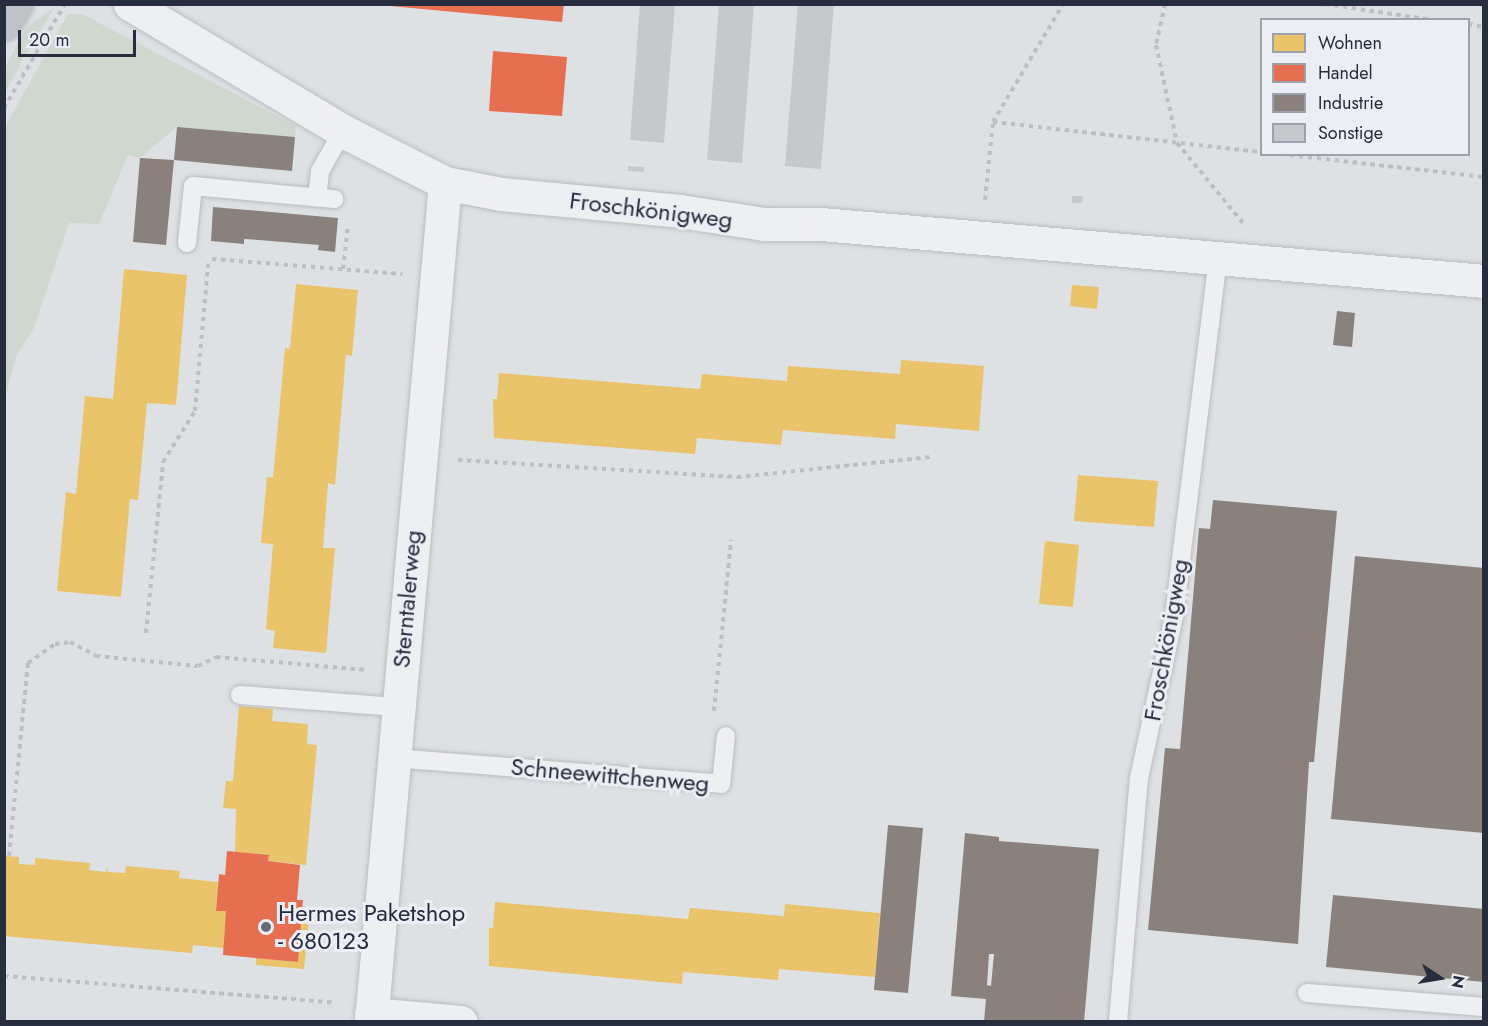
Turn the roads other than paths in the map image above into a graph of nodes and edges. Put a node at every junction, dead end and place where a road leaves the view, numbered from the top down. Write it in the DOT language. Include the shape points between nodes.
graph roads {
  1 [pos="16,4"];
  2 [pos="130,4"];
  3 [pos="4,24"];
  4 [pos="343,130"];
  5 [pos="445,183"];
  6 [pos="188,243"];
  7 [pos="1218,259"];
  8 [pos="1484,281"];
  9 [pos="240,695"];
  10 [pos="397,707"];
  11 [pos="726,736"];
  12 [pos="393,758"];
  13 [pos="1307,993"];
  14 [pos="1484,1007"];
  15 [pos="371,1014"];
  16 [pos="461,1022"];
  17 [pos="1118,1022"];
  1 -- 3 [label="main road"];
  2 -- 4 [label="street, Froschkönigweg"];
  4 -- 5 [label="street, Froschkönigweg"];
  4 -- 6 [label="lane" via="320,171 325,198 193,186"];
  5 -- 7 [label="street, Froschkönigweg" via="501,194 680,211 764,224 821,224"];
  5 -- 10 [label="street, Sterntalerweg"];
  7 -- 8 [label="street, Froschkönigweg"];
  7 -- 17 [label="lane, Froschkönigweg" via="1174,616 1139,778"];
  9 -- 10 [label="lane"];
  10 -- 12 [label="street, Sterntalerweg"];
  11 -- 12 [label="lane, Schneewittchenweg" via="721,784"];
  12 -- 15 [label="street, Sterntalerweg"];
  13 -- 14 [label="lane"];
  15 -- 16 [label="street"];
}
